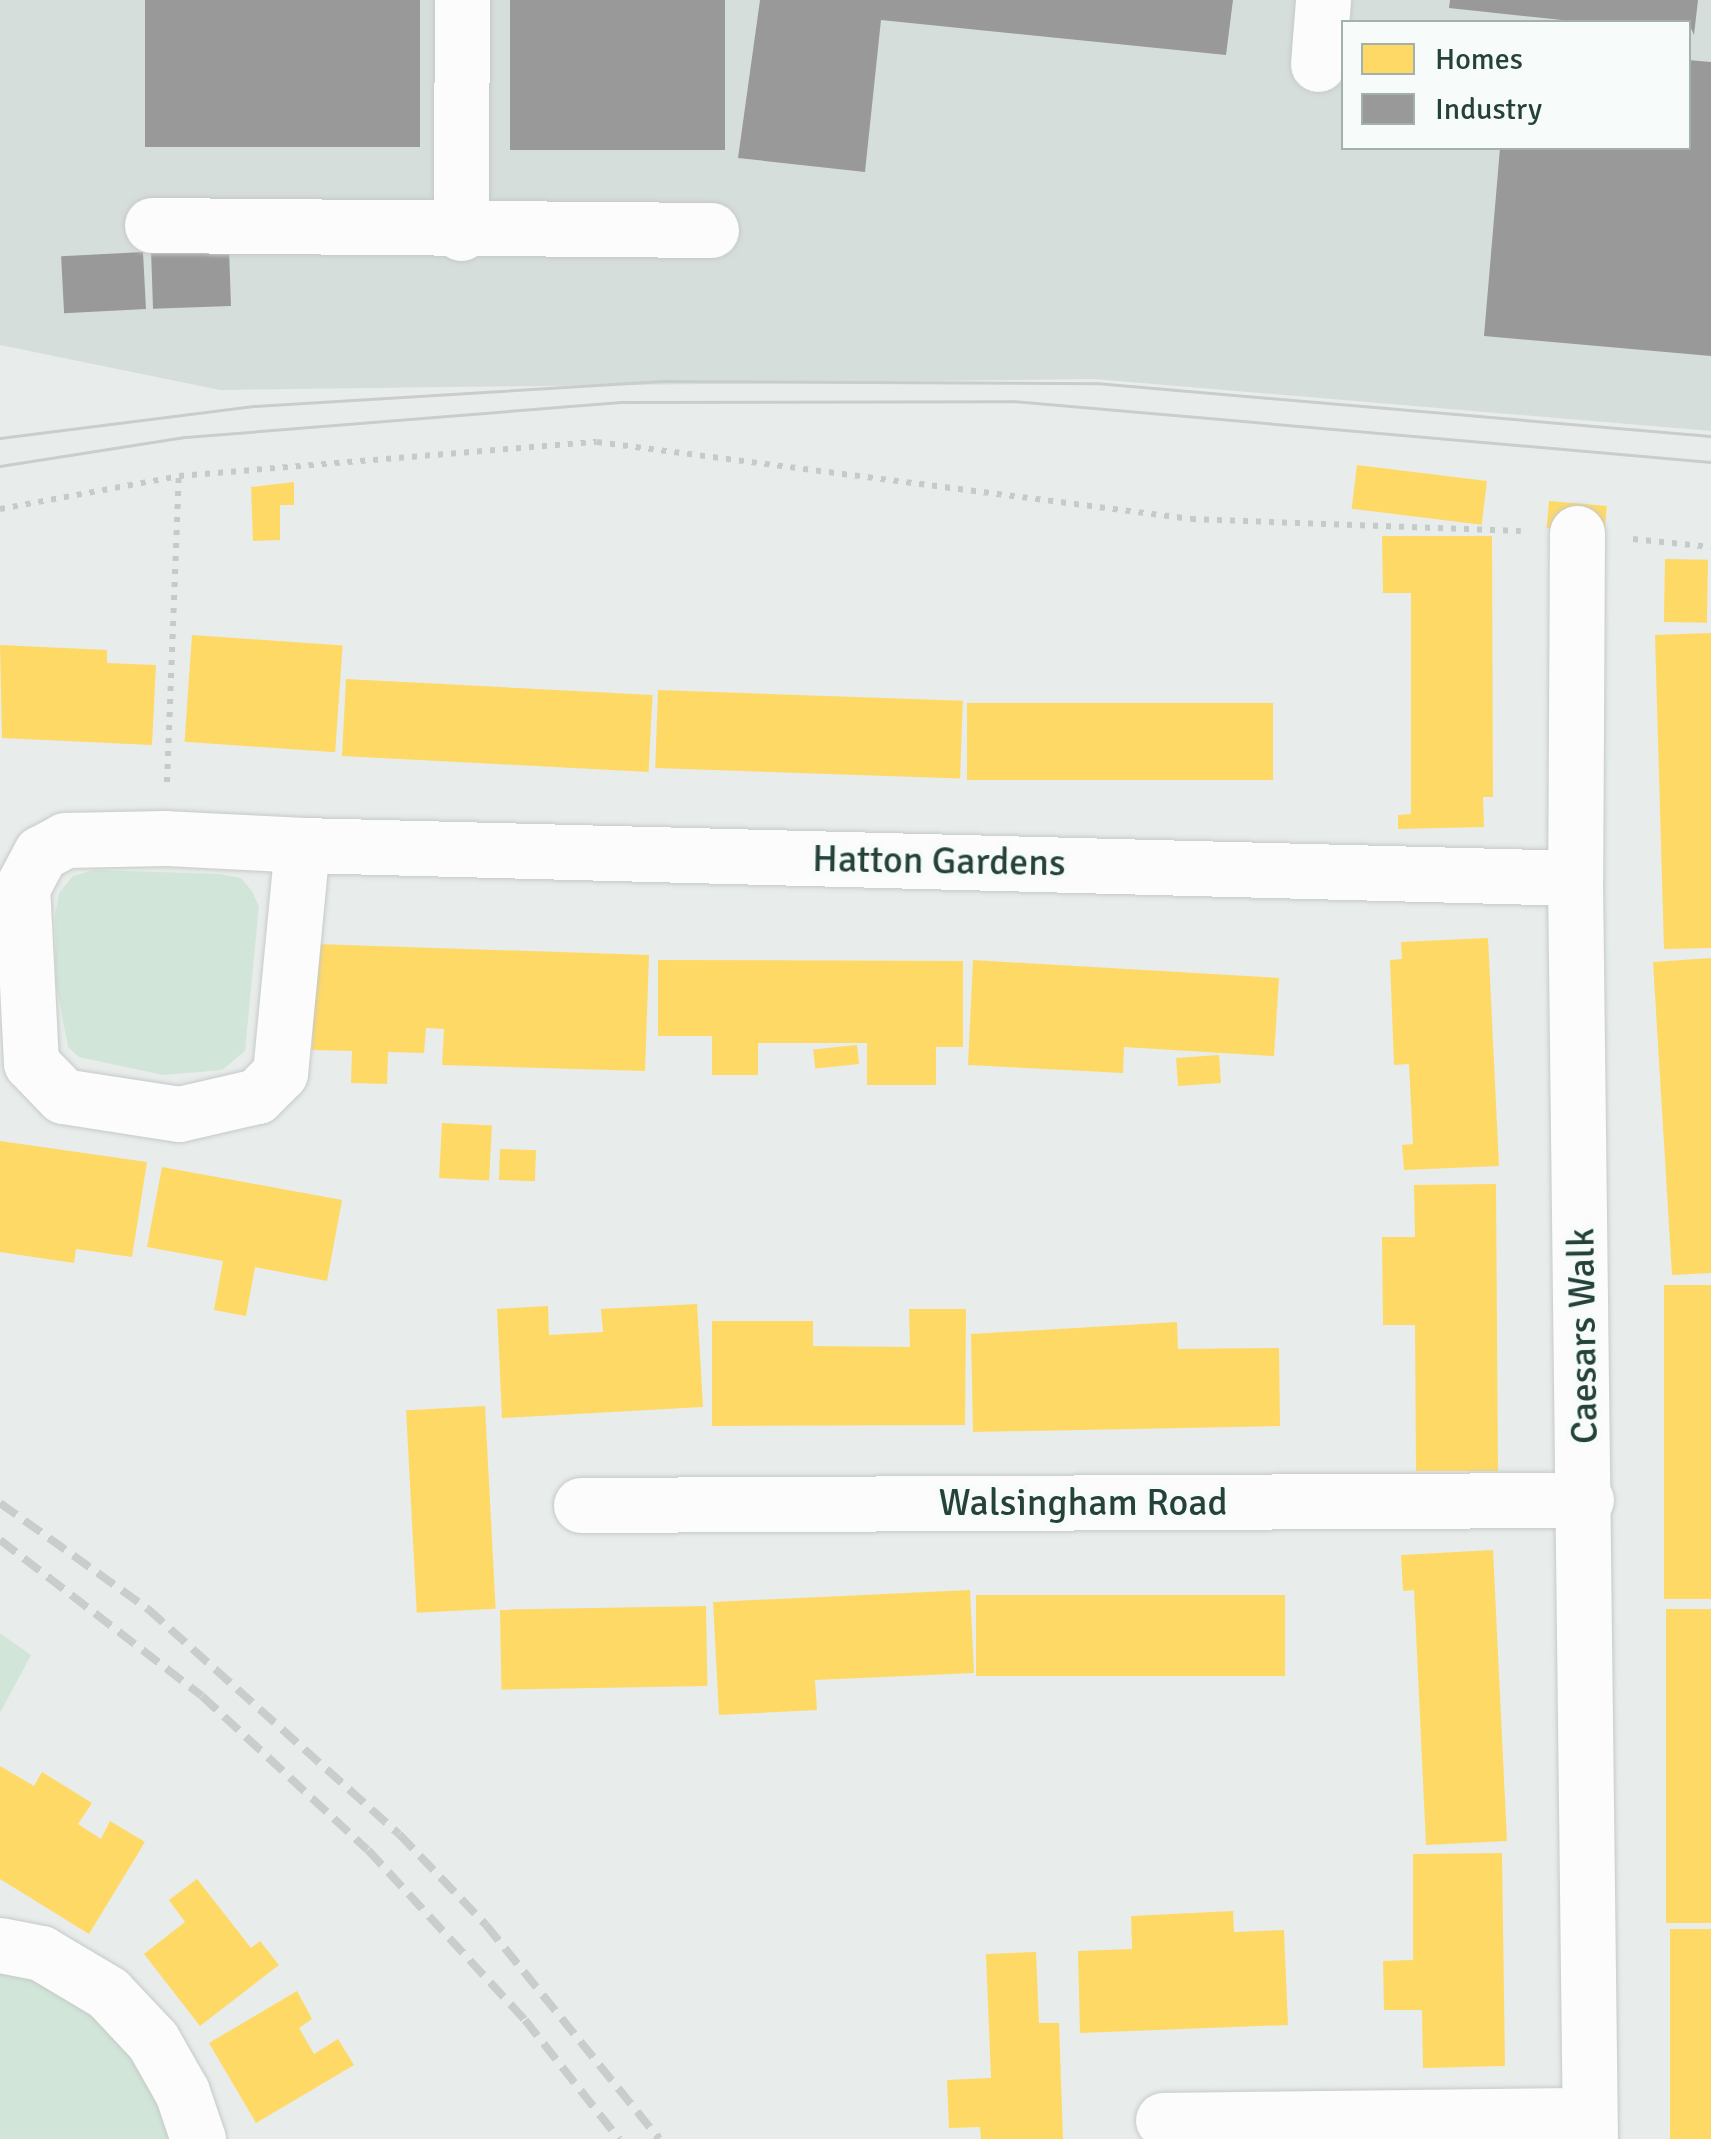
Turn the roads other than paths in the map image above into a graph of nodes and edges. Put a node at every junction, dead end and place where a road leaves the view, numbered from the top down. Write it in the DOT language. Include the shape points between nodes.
graph roads {
  1 [pos="462,0"];
  2 [pos="1323,0"];
  3 [pos="1318,64"];
  4 [pos="152,226"];
  5 [pos="711,230"];
  6 [pos="462,233"];
  7 [pos="1577,533"];
  8 [pos="302,845"];
  9 [pos="1575,878"];
  10 [pos="1586,1500"];
  11 [pos="581,1506"];
  12 [pos="0,1945"];
  13 [pos="1163,2120"];
  14 [pos="1590,2127"];
  15 [pos="198,2139"];
  1 -- 6 [label="street"];
  2 -- 3 [label="street"];
  4 -- 6 [label="street"];
  5 -- 6 [label="street"];
  7 -- 9 [label="street, Caesars Walk"];
  8 -- 8 [label="street, Hatton Gardens" via="280,1073 257,1096 179,1114 63,1096 31,1063 22,888 41,853 65,840"];
  8 -- 9 [label="street, Hatton Gardens"];
  9 -- 10 [label="street, Caesars Walk"];
  10 -- 11 [label="street, Walsingham Road"];
  10 -- 14 [label="street, Caesars Walk"];
  12 -- 15 [label="street" via="42,1953 108,1994 152,2041 182,2092"];
  13 -- 14 [label="street"];
}
